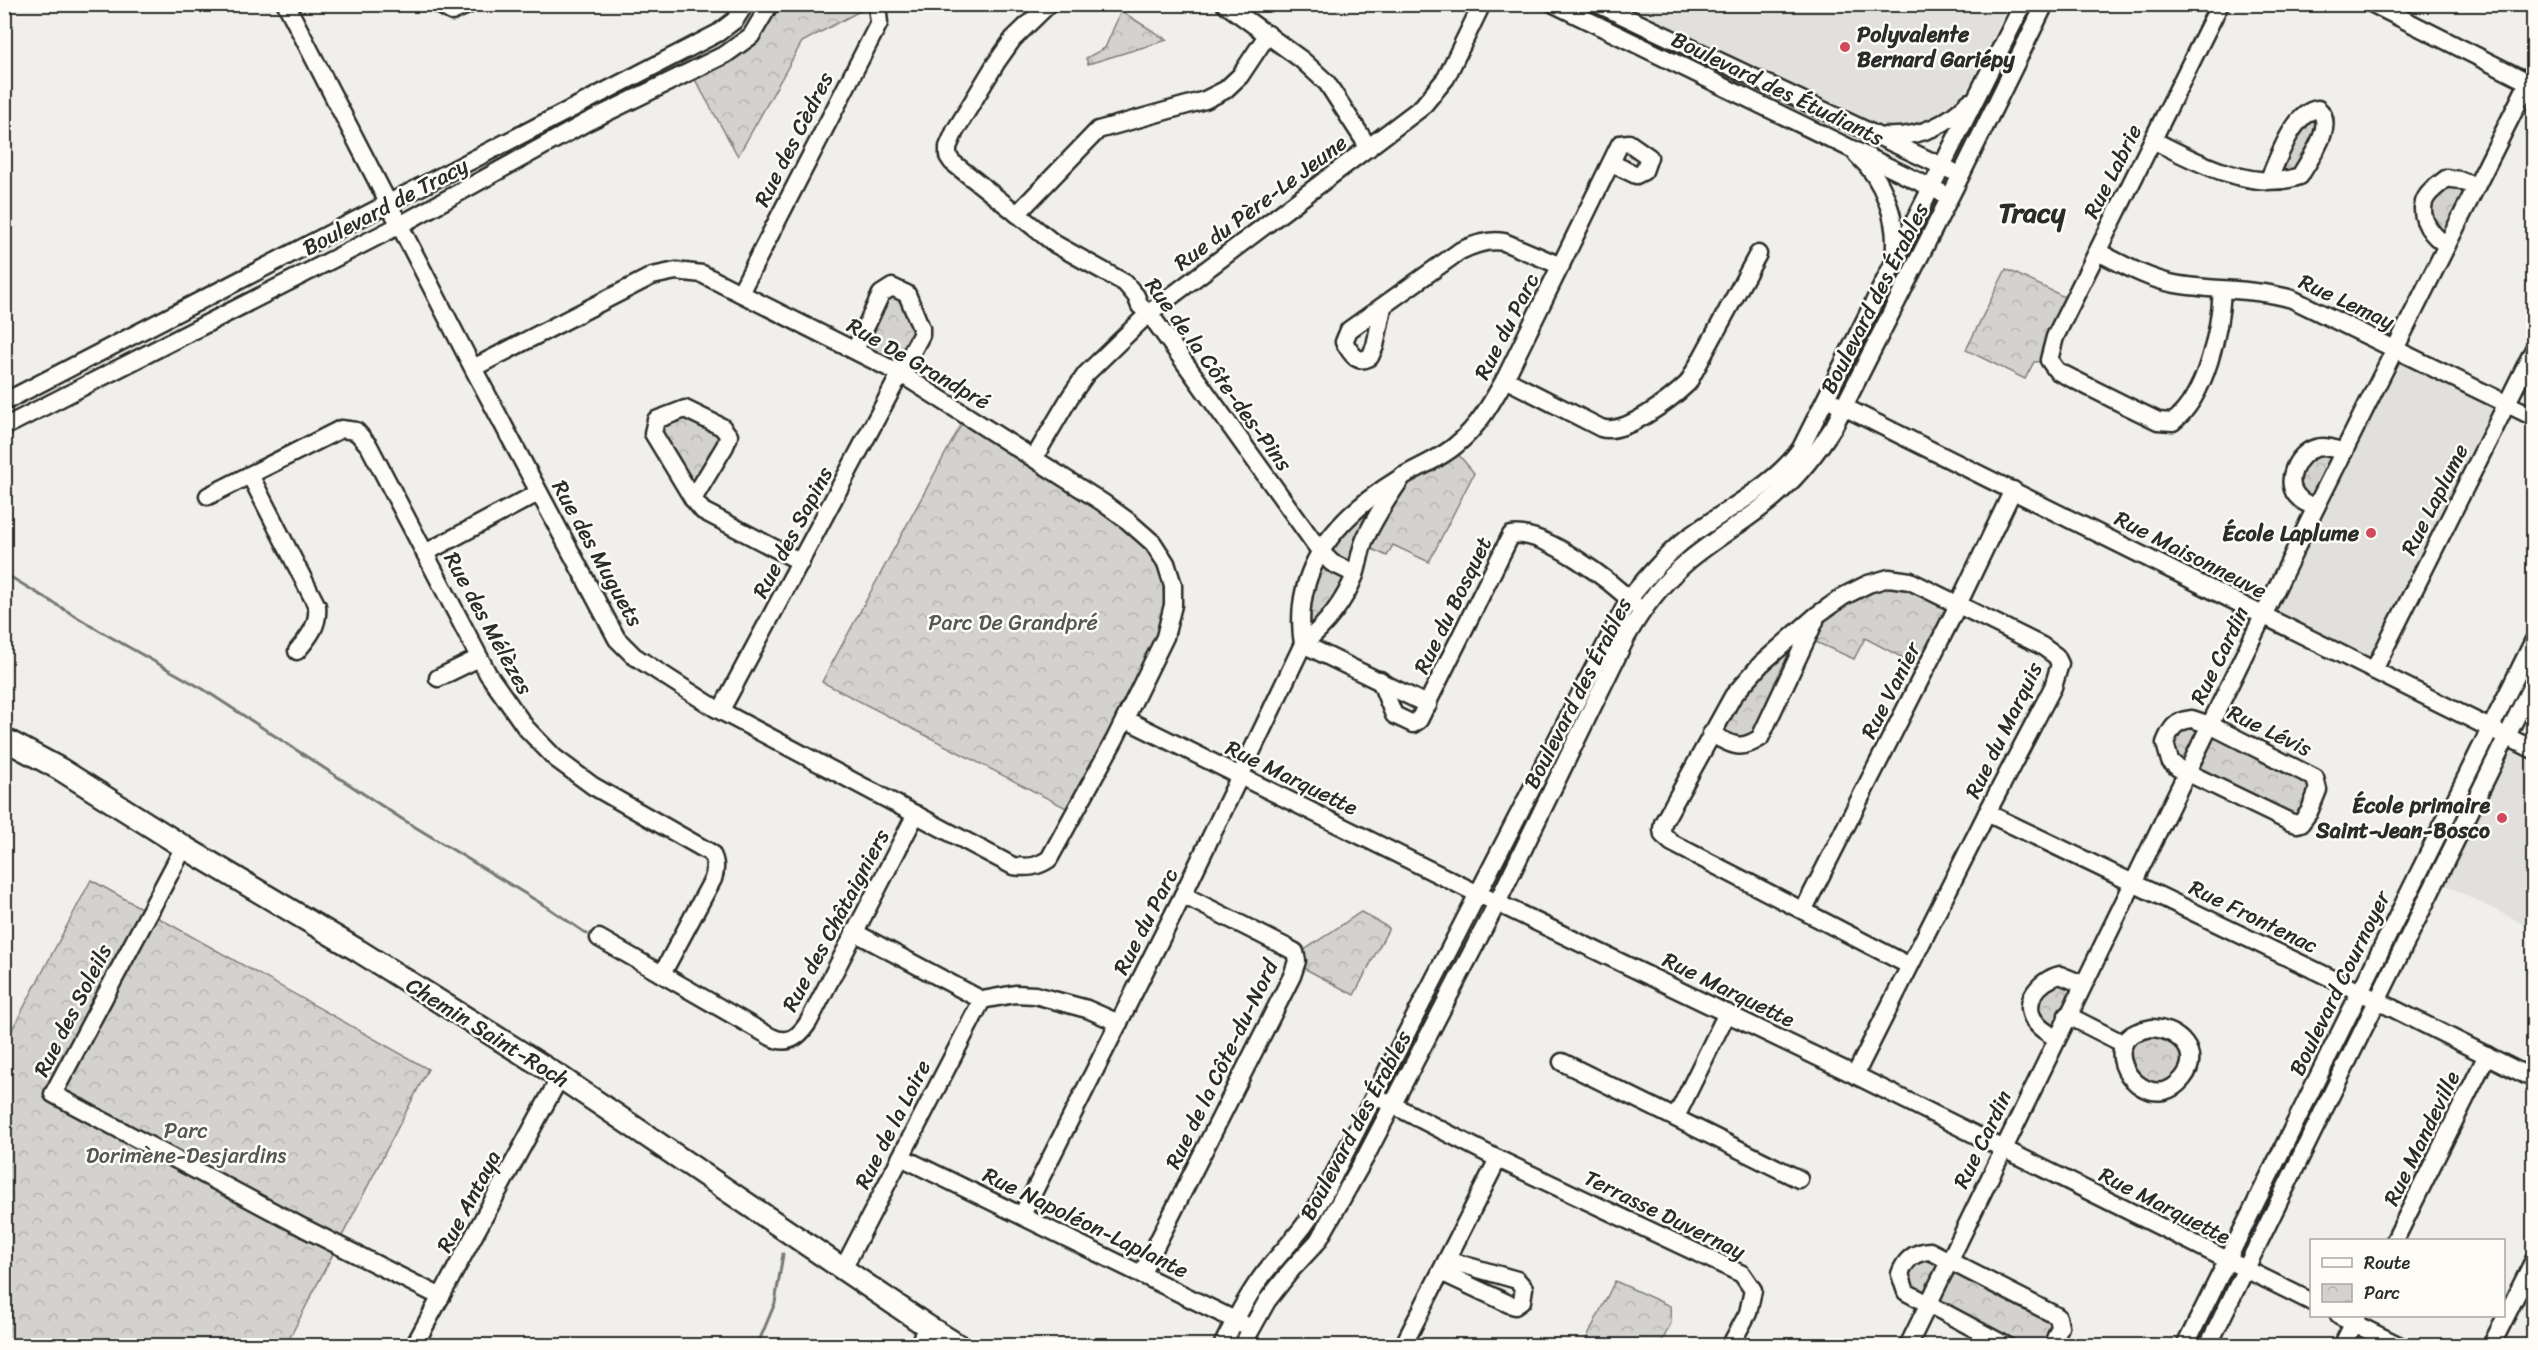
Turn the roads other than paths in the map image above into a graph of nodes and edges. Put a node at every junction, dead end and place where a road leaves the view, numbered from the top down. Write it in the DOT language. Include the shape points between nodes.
graph roads {
  1 [pos="286,4"];
  2 [pos="438,4"];
  3 [pos="470,4"];
  4 [pos="745,4"];
  5 [pos="770,4"];
  6 [pos="877,4"];
  7 [pos="1049,4"];
  8 [pos="1225,4"];
  9 [pos="1482,4"];
  10 [pos="1554,4"];
  11 [pos="1598,4"];
  12 [pos="2023,4"];
  13 [pos="2045,4"];
  14 [pos="2220,4"];
  15 [pos="2382,6"];
  16 [pos="1268,34"];
  17 [pos="2532,79"];
  18 [pos="1983,81"];
  19 [pos="595,97"];
  20 [pos="604,114"];
  21 [pos="1878,135"];
  22 [pos="2153,140"];
  23 [pos="1369,148"];
  24 [pos="1850,149"];
  25 [pos="1611,163"];
  26 [pos="1942,166"];
  27 [pos="1961,176"];
  28 [pos="2268,181"];
  29 [pos="1931,188"];
  30 [pos="2476,188"];
  31 [pos="1951,197"];
  32 [pos="388,203"];
  33 [pos="1017,214"];
  34 [pos="400,225"];
  35 [pos="2447,245"];
  36 [pos="2098,252"];
  37 [pos="1758,254"];
  38 [pos="1562,266"];
  39 [pos="1892,268"];
  40 [pos="2222,290"];
  41 [pos="740,293"];
  42 [pos="1383,307"];
  43 [pos="1149,313"];
  44 [pos="138,332"];
  45 [pos="2395,348"];
  46 [pos="2534,349"];
  47 [pos="855,350"];
  48 [pos="148,354"];
  49 [pos="473,368"];
  50 [pos="901,374"];
  51 [pos="1505,379"];
  52 [pos="1827,399"];
  53 [pos="4,402"];
  54 [pos="2507,404"];
  55 [pos="1845,407"];
  56 [pos="2534,417"];
  57 [pos="4,427"];
  58 [pos="2344,452"];
  59 [pos="1034,458"];
  60 [pos="250,475"];
  61 [pos="1403,476"];
  62 [pos="2013,490"];
  63 [pos="538,493"];
  64 [pos="208,496"];
  65 [pos="693,499"];
  66 [pos="2316,507"];
  67 [pos="1320,551"];
  68 [pos="425,553"];
  69 [pos="801,562"];
  70 [pos="1355,574"];
  71 [pos="1629,599"];
  72 [pos="1958,606"];
  73 [pos="1641,612"];
  74 [pos="1817,615"];
  75 [pos="2264,615"];
  76 [pos="2534,640"];
  77 [pos="1303,644"];
  78 [pos="297,651"];
  79 [pos="479,658"];
  80 [pos="2374,670"];
  81 [pos="438,678"];
  82 [pos="1380,680"];
  83 [pos="2534,681"];
  84 [pos="1428,705"];
  85 [pos="721,710"];
  86 [pos="1125,719"];
  87 [pos="2210,725"];
  88 [pos="2490,728"];
  89 [pos="1711,734"];
  90 [pos="2506,736"];
  91 [pos="4,739"];
  92 [pos="2534,750"];
  93 [pos="2187,772"];
  94 [pos="1240,777"];
  95 [pos="1986,813"];
  96 [pos="916,814"];
  97 [pos="183,847"];
  98 [pos="2132,883"];
  99 [pos="1476,893"];
  100 [pos="1183,895"];
  101 [pos="1497,903"];
  102 [pos="1804,909"];
  103 [pos="854,932"];
  104 [pos="599,938"];
  105 [pos="1911,966"];
  106 [pos="662,974"];
  107 [pos="2082,984"];
  108 [pos="2360,992"];
  109 [pos="982,1000"];
  110 [pos="2376,1000"];
  111 [pos="1727,1013"];
  112 [pos="2067,1015"];
  113 [pos="1119,1023"];
  114 [pos="2056,1038"];
  115 [pos="2124,1044"];
  116 [pos="2487,1055"];
  117 [pos="1562,1062"];
  118 [pos="1855,1075"];
  119 [pos="560,1077"];
  120 [pos="2534,1078"];
  121 [pos="1375,1096"];
  122 [pos="1392,1104"];
  123 [pos="1676,1117"];
  124 [pos="2002,1148"];
  125 [pos="901,1157"];
  126 [pos="1498,1159"];
  127 [pos="1799,1179"];
  128 [pos="1022,1215"];
  129 [pos="2395,1239"];
  130 [pos="1949,1260"];
  131 [pos="2227,1262"];
  132 [pos="2532,1267"];
  133 [pos="843,1269"];
  134 [pos="2245,1270"];
  135 [pos="1141,1275"];
  136 [pos="441,1298"];
  137 [pos="2310,1301"];
  138 [pos="1928,1305"];
  139 [pos="2350,1318"];
  140 [pos="1235,1320"];
  141 [pos="1251,1328"];
  142 [pos="922,1336"];
  143 [pos="1732,1345"];
  144 [pos="414,1346"];
  145 [pos="959,1346"];
  146 [pos="1222,1346"];
  147 [pos="1242,1346"];
  148 [pos="1403,1346"];
  149 [pos="1908,1346"];
  150 [pos="2007,1346"];
  151 [pos="2052,1346"];
  152 [pos="2185,1346"];
  153 [pos="2208,1346"];
  154 [pos="2342,1346"];
  155 [pos="2400,1346"];
  156 [pos="2491,1346"];
  1 -- 32 [label="street, Rue des Muguets"];
  2 -- 3 [label="street" via="452,12"];
  4 -- 19 [label="street, Boulevard de Tracy" via="735,20 718,33"];
  5 -- 20 [label="street, Boulevard de Tracy" via="756,29 736,48"];
  6 -- 41 [label="street, Rue des Cèdres" via="879,23"];
  7 -- 33 [label="street, Rue de la Côte-des-Pins" via="1013,39 948,147 952,162"];
  8 -- 16 [label="street"];
  9 -- 23 [label="street, Rue du Père-Le Jeune" via="1446,78 1422,107"];
  10 -- 24 [label="street, Boulevard des Étudiants"];
  11 -- 21 [label="street, Boulevard des Étudiants"];
  12 -- 18 [label="street, Boulevard des Érables"];
  13 -- 27 [label="street, Boulevard des Érables"];
  14 -- 22 [label="street, Rue Labrie"];
  15 -- 17 [label="street"];
  16 -- 23 [label="street" via="1327,83"];
  16 -- 33 [label="street" via="1240,76 1225,90 1205,100 1098,130"];
  17 -- 30 [label="street, Rue Cardin"];
  18 -- 21 [label="street" via="1963,108 1934,128 1906,136"];
  18 -- 26 [label="street, Boulevard des Érables"];
  19 -- 20 [label="street"];
  19 -- 32 [label="street, Boulevard de Tracy"];
  20 -- 34 [label="street, Boulevard de Tracy"];
  21 -- 26 [label="street, Boulevard des Étudiants"];
  22 -- 28 [label="street" via="2213,169"];
  22 -- 36 [label="street, Rue Labrie"];
  23 -- 43 [label="street, Rue du Père-Le Jeune"];
  24 -- 29 [label="street, Boulevard des Étudiants"];
  24 -- 39 [label="street" via="1872,172 1889,206 1896,245"];
  25 -- 38 [label="street, Rue du Parc"];
  26 -- 27 [label="street, Boulevard des Étudiants"];
  26 -- 29 [label="street, Boulevard des Érables"];
  27 -- 31 [label="street, Boulevard des Érables"];
  29 -- 31 [label="street, Boulevard des Étudiants"];
  29 -- 39 [label="street, Boulevard des Érables"];
  30 -- 35 [label="street, Rue Cardin"];
  30 -- 35 [label="street" via="2447,178 2424,202 2428,227"];
  31 -- 55 [label="street, Boulevard des Érables"];
  32 -- 34 [label="street, Rue des Muguets"];
  32 -- 44 [label="street, Boulevard de Tracy"];
  33 -- 43 [label="street, Rue de la Côte-des-Pins" via="1063,250 1125,283"];
  34 -- 48 [label="street, Boulevard de Tracy"];
  34 -- 49 [label="street, Rue des Muguets"];
  35 -- 45 [label="street, Rue Cardin"];
  36 -- 40 [label="street, Rue Lemay" via="2164,281"];
  36 -- 40 [label="street, Rue Labrie" via="2055,337 2049,360 2057,371 2158,421 2173,422 2187,407 2206,369 2216,338"];
  37 -- 51 [label="street" via="1688,384 1629,424 1601,428"];
  38 -- 42 [label="street" via="1514,244 1488,241 1460,251"];
  38 -- 51 [label="street, Rue du Parc"];
  39 -- 52 [label="street, Boulevard des Érables"];
  40 -- 45 [label="street, Rue Lemay" via="2270,293 2292,299"];
  41 -- 47 [label="street, Rue De Grandpré"];
  41 -- 49 [label="street, Rue De Grandpré" via="690,271 652,276"];
  43 -- 59 [label="street, Rue du Père-Le Jeune" via="1086,374"];
  43 -- 67 [label="street, Rue de la Côte-des-Pins"];
  44 -- 48 [label="street"];
  44 -- 53 [label="street, Boulevard de Tracy"];
  45 -- 54 [label="street, Rue Lemay"];
  45 -- 58 [label="street, Rue Cardin"];
  46 -- 54 [label="street, Rue Laplume"];
  47 -- 50 [label="street, Rue De Grandpré"];
  47 -- 50 [label="street, Rue des Sapins" via="881,294 892,287 899,288 907,294 921,328"];
  48 -- 57 [label="street, Boulevard de Tracy"];
  49 -- 63 [label="street, Rue des Muguets"];
  50 -- 59 [label="street, Rue De Grandpré"];
  50 -- 69 [label="street, Rue des Sapins"];
  51 -- 61 [label="street, Rue du Parc" via="1485,415 1454,447"];
  52 -- 55 [label="street, Rue Maisonneuve"];
  52 -- 71 [label="street, Boulevard des Érables" via="1790,462 1683,542"];
  54 -- 56 [label="street, Rue Lemay"];
  54 -- 80 [label="street, Rue Laplume"];
  55 -- 62 [label="street, Rue Maisonneuve"];
  55 -- 73 [label="street, Boulevard des Érables" via="1818,451 1793,480 1688,561"];
  58 -- 66 [label="street, Rue Cardin"];
  58 -- 66 [label="street" via="2315,448 2306,452 2294,469 2294,492"];
  59 -- 86 [label="street, Rue De Grandpré" via="1128,521 1152,543 1166,563 1173,585 1170,620 1159,652"];
  60 -- 64 [label="street, Rue des Mélèzes"];
  60 -- 68 [label="street, Rue des Mélèzes" via="341,429 356,431 385,473"];
  60 -- 78 [label="street" via="317,606 315,625"];
  61 -- 67 [label="street, Rue du Parc" via="1343,521"];
  61 -- 70 [label="street, Rue du Parc" via="1364,541"];
  62 -- 72 [label="street, Rue Vanier"];
  62 -- 75 [label="street, Rue Maisonneuve"];
  63 -- 68 [label="street"];
  63 -- 85 [label="street, Rue des Muguets" via="617,639 634,656"];
  65 -- 65 [label="street" via="729,436 722,427 685,409 656,420 653,433"];
  65 -- 69 [label="street" via="703,511"];
  66 -- 75 [label="street, Rue Cardin"];
  67 -- 70 [label="street, Rue de la Côte-des-Pins" via="1332,563"];
  67 -- 77 [label="street, Rue du Parc" via="1306,583 1300,624"];
  68 -- 79 [label="street, Rue des Mélèzes"];
  69 -- 85 [label="street, Rue des Sapins"];
  70 -- 77 [label="street, Rue du Parc" via="1331,616"];
  71 -- 73 [label="street, Rue du Bosquet"];
  71 -- 84 [label="street, Rue du Bosquet" via="1572,555 1536,539 1511,535"];
  71 -- 99 [label="street, Boulevard des Érables"];
  72 -- 74 [label="street, Rue du Marquis" via="1910,581 1889,578 1844,596"];
  72 -- 95 [label="street, Rue du Marquis" via="2042,646 2060,664 2053,687"];
  72 -- 102 [label="street, Rue Vanier"];
  73 -- 101 [label="street, Boulevard des Érables"];
  74 -- 89 [label="street, Rue du Marquis" via="1745,679"];
  74 -- 89 [label="street" via="1760,738 1737,747"];
  75 -- 80 [label="street, Rue Maisonneuve"];
  75 -- 87 [label="street, Rue Cardin"];
  76 -- 88 [label="street, Boulevard Cournoyer"];
  77 -- 82 [label="street, Rue du Bosquet"];
  77 -- 94 [label="street, Rue du Parc"];
  79 -- 81 [label="street"];
  79 -- 106 [label="street, Rue des Mélèzes" via="515,714 562,763 615,800 714,858 713,879"];
  80 -- 88 [label="street, Rue Maisonneuve"];
  82 -- 84 [label="street, Rue du Bosquet"];
  82 -- 84 [label="street, Rue du Bosquet" via="1391,710 1401,720 1413,724"];
  83 -- 90 [label="street, Boulevard Cournoyer"];
  85 -- 96 [label="street, Rue des Muguets"];
  86 -- 94 [label="street, Rue Marquette"];
  86 -- 96 [label="street, Rue des Muguets" via="1066,832 1049,859 1039,865 1013,866"];
  87 -- 93 [label="street, Rue Cardin"];
  87 -- 93 [label="street, Rue Cardin" via="2192,719 2178,721 2169,734 2165,743 2170,761"];
  87 -- 93 [label="street, Rue Lévis" via="2314,777 2318,790 2312,806 2297,824"];
  88 -- 90 [label="street, Rue Maisonneuve"];
  88 -- 108 [label="street, Boulevard Cournoyer"];
  89 -- 102 [label="street, Rue du Marquis" via="1663,823 1663,835"];
  90 -- 92 [label="street, Rue Maisonneuve"];
  90 -- 110 [label="street, Boulevard Cournoyer"];
  91 -- 97 [label="main road, Chemin Saint-Roch" via="80,781"];
  93 -- 98 [label="street, Rue Cardin"];
  94 -- 99 [label="street, Rue Marquette"];
  94 -- 100 [label="street, Rue du Parc"];
  95 -- 98 [label="street, Rue Frontenac"];
  95 -- 105 [label="street, Rue du Marquis"];
  96 -- 103 [label="street, Rue des Châtaigniers"];
  97 -- 119 [label="main road, Chemin Saint-Roch"];
  97 -- 136 [label="street, Rue des Soleils" via="53,1094"];
  98 -- 107 [label="street, Rue Cardin"];
  98 -- 108 [label="street, Rue Frontenac"];
  99 -- 101 [label="street, Rue Marquette"];
  99 -- 121 [label="street, Boulevard des Érables"];
  100 -- 113 [label="street, Rue du Parc"];
  100 -- 135 [label="street, Rue de la Côte-du-Nord" via="1295,952 1297,961"];
  101 -- 111 [label="street, Rue Marquette"];
  101 -- 122 [label="street, Boulevard des Érables"];
  102 -- 105 [label="street, Rue du Marquis"];
  103 -- 106 [label="street, Rue des Châtaigniers" via="809,1021 791,1040 771,1037"];
  103 -- 109 [label="street"];
  104 -- 106 [label="street, Rue des Châtaigniers"];
  105 -- 118 [label="street, Rue du Marquis"];
  107 -- 112 [label="street, Rue Cardin"];
  107 -- 114 [label="street" via="2060,975 2046,980 2032,996 2029,1003 2034,1021"];
  108 -- 110 [label="street, Rue Frontenac"];
  108 -- 131 [label="street, Boulevard Cournoyer"];
  109 -- 113 [label="street" via="1035,995 1087,1009"];
  109 -- 125 [label="street, Rue de la Loire"];
  110 -- 116 [label="street, Rue Frontenac"];
  110 -- 134 [label="street, Boulevard Cournoyer"];
  111 -- 118 [label="street, Rue Marquette"];
  111 -- 123 [label="street"];
  112 -- 114 [label="street, Rue Cardin"];
  112 -- 115 [label="street"];
  113 -- 128 [label="street, Rue du Parc"];
  114 -- 124 [label="street, Rue Cardin"];
  116 -- 120 [label="street, Rue Frontenac"];
  116 -- 129 [label="street, Rue Mandeville"];
  117 -- 123 [label="street"];
  118 -- 124 [label="street, Rue Marquette"];
  119 -- 133 [label="main road, Chemin Saint-Roch"];
  119 -- 136 [label="street, Rue Antaya"];
  121 -- 122 [label="street, Terrasse Duvernay"];
  121 -- 140 [label="street, Boulevard des Érables" via="1309,1222 1270,1266"];
  122 -- 126 [label="street, Terrasse Duvernay"];
  122 -- 141 [label="street, Boulevard des Érables" via="1318,1241 1286,1277"];
  123 -- 127 [label="street"];
  124 -- 130 [label="street, Rue Cardin"];
  124 -- 131 [label="street, Rue Marquette"];
  125 -- 128 [label="street, Rue Napoléon-Laplante"];
  125 -- 133 [label="street, Rue de la Loire"];
  126 -- 143 [label="street, Terrasse Duvernay" via="1742,1274 1754,1290"];
  126 -- 148 [label="street"];
  128 -- 135 [label="street, Rue Napoléon-Laplante"];
  130 -- 138 [label="street, Rue Cardin"];
  130 -- 138 [label="street" via="1925,1251 1903,1266 1901,1281 1906,1292"];
  130 -- 151 [label="street" via="2058,1317 2060,1327"];
  131 -- 134 [label="street, Rue Marquette"];
  131 -- 152 [label="street, Boulevard Cournoyer"];
  132 -- 156 [label="street"];
  133 -- 142 [label="main road, Chemin Saint-Roch"];
  134 -- 137 [label="street, Rue Marquette"];
  134 -- 153 [label="street, Boulevard Cournoyer"];
  135 -- 140 [label="street, Rue Napoléon-Laplante"];
  136 -- 144 [label="street, Rue Antaya"];
  138 -- 149 [label="street, Rue Cardin"];
  138 -- 150 [label="street"];
  139 -- 154 [label="street"];
  139 -- 155 [label="street"];
  140 -- 141 [label="street, Rue Napoléon-Laplante"];
  140 -- 146 [label="street, Boulevard des Érables"];
  141 -- 147 [label="street, Boulevard des Érables"];
  142 -- 145 [label="main road, Chemin Saint-Roch"];
}
